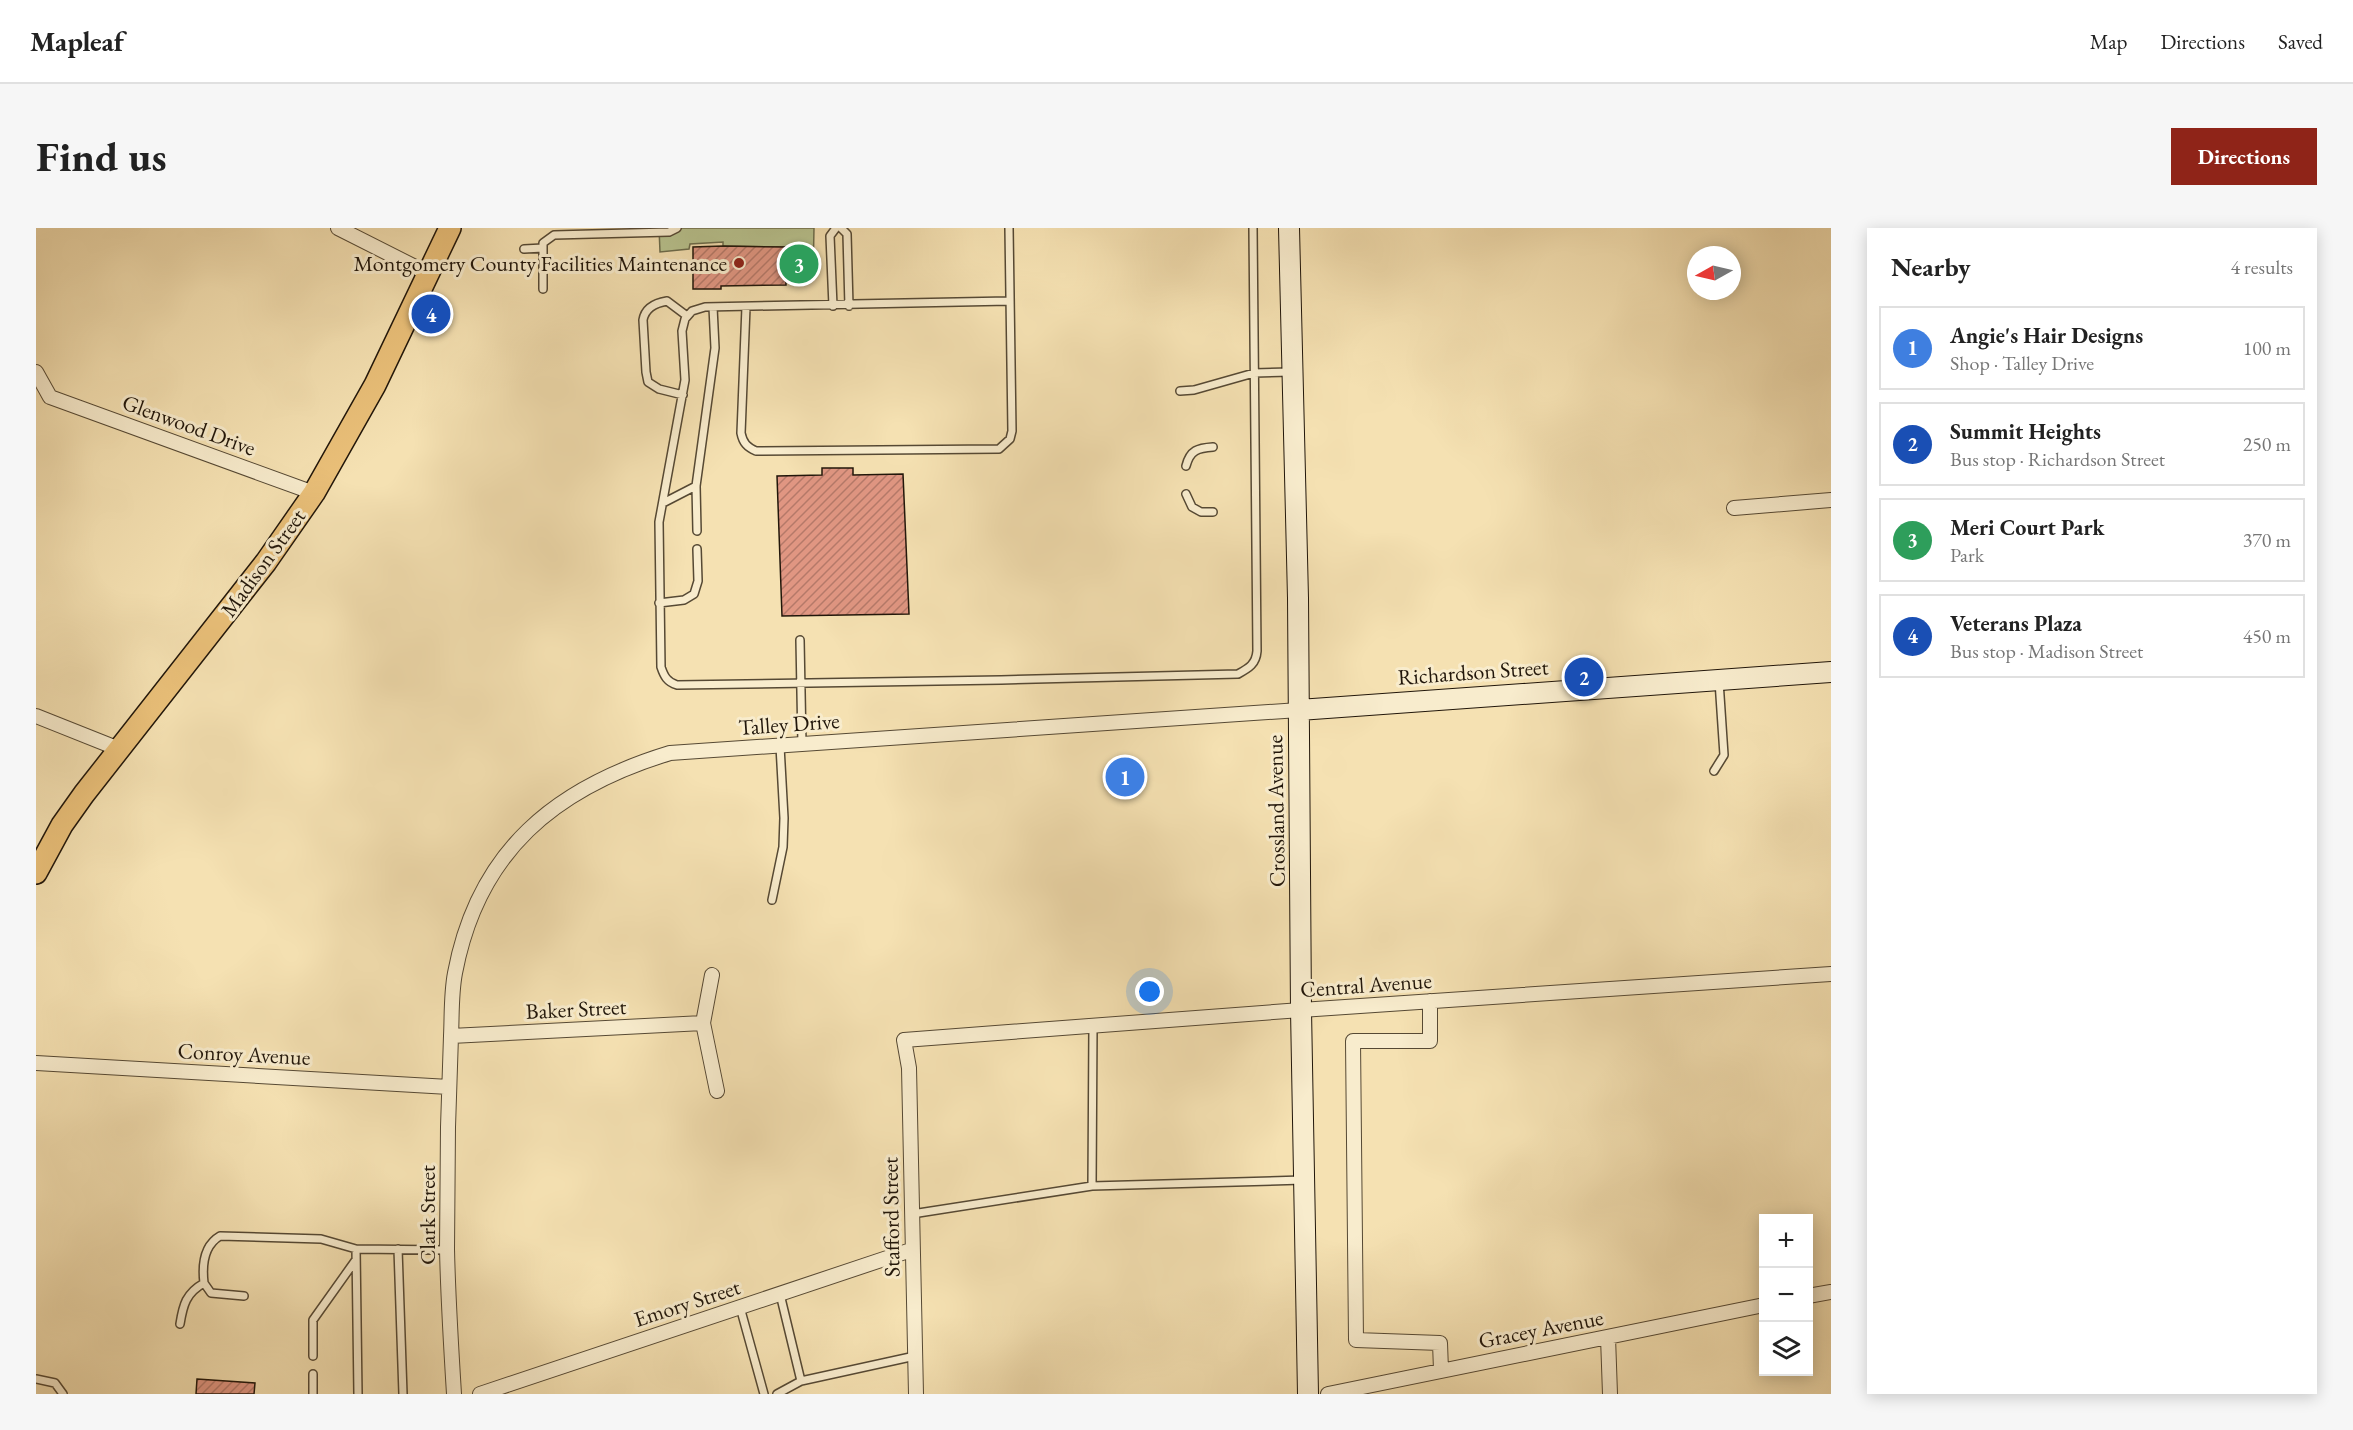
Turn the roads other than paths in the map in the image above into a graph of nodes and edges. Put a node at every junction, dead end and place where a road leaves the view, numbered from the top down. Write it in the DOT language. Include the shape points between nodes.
graph roads {
  1 [pos="338,228"];
  2 [pos="450,228"];
  3 [pos="676,228"];
  4 [pos="836,228"];
  5 [pos="841,228"];
  6 [pos="1009,228"];
  7 [pos="1253,228"];
  8 [pos="1289,228"];
  9 [pos="543,248"];
  10 [pos="524,249"];
  11 [pos="429,274"];
  12 [pos="543,289"];
  13 [pos="1009,301"];
  14 [pos="833,306"];
  15 [pos="849,306"];
  16 [pos="713,307"];
  17 [pos="746,307"];
  18 [pos="687,316"];
  19 [pos="36,372"];
  20 [pos="1292,372"];
  21 [pos="1254,373"];
  22 [pos="1180,391"];
  23 [pos="683,395"];
  24 [pos="43,399"];
  25 [pos="1213,447"];
  26 [pos="1186,466"];
  27 [pos="696,486"];
  28 [pos="314,493"];
  29 [pos="1186,494"];
  30 [pos="1831,500"];
  31 [pos="663,503"];
  32 [pos="1734,508"];
  33 [pos="1213,512"];
  34 [pos="697,531"];
  35 [pos="697,549"];
  36 [pos="659,603"];
  37 [pos="800,639"];
  38 [pos="1831,672"];
  39 [pos="1719,680"];
  40 [pos="801,683"];
  41 [pos="1299,710"];
  42 [pos="36,716"];
  43 [pos="802,744"];
  44 [pos="780,746"];
  45 [pos="119,749"];
  46 [pos="1714,771"];
  47 [pos="36,873"];
  48 [pos="771,900"];
  49 [pos="1831,974"];
  50 [pos="712,975"];
  51 [pos="1430,1001"];
  52 [pos="1301,1010"];
  53 [pos="703,1023"];
  54 [pos="1093,1026"];
  55 [pos="451,1036"];
  56 [pos="904,1040"];
  57 [pos="36,1063"];
  58 [pos="449,1087"];
  59 [pos="717,1091"];
  60 [pos="1305,1179"];
  61 [pos="1092,1186"];
  62 [pos="912,1214"];
  63 [pos="356,1249"];
  64 [pos="398,1249"];
  65 [pos="447,1250"];
  66 [pos="908,1251"];
  67 [pos="356,1261"];
  68 [pos="204,1283"];
  69 [pos="1831,1292"];
  70 [pos="780,1294"];
  71 [pos="1813,1295"];
  72 [pos="244,1296"];
  73 [pos="1759,1306"];
  74 [pos="740,1307"];
  75 [pos="180,1324"];
  76 [pos="1608,1337"];
  77 [pos="313,1356"];
  78 [pos="915,1356"];
  79 [pos="1441,1370"];
  80 [pos="313,1374"];
  81 [pos="36,1379"];
  82 [pos="801,1381"];
  83 [pos="63,1394"];
  84 [pos="313,1394"];
  85 [pos="358,1394"];
  86 [pos="402,1394"];
  87 [pos="454,1394"];
  88 [pos="480,1394"];
  89 [pos="764,1394"];
  90 [pos="777,1394"];
  91 [pos="916,1394"];
  92 [pos="1308,1394"];
  93 [pos="1328,1394"];
  94 [pos="1610,1394"];
  1 -- 11 [label="street"];
  2 -- 11 [label="main road, Madison Street"];
  3 -- 9 [label="lane" via="669,232 554,235 547,238"];
  4 -- 14 [label="lane" via="830,236"];
  5 -- 15 [label="lane" via="846,234"];
  6 -- 13 [label="lane"];
  7 -- 21 [label="lane"];
  8 -- 20 [label="main road, Crossland Avenue"];
  9 -- 10 [label="lane"];
  9 -- 12 [label="lane"];
  11 -- 28 [label="main road, Madison Street" via="375,385"];
  13 -- 15 [label="lane"];
  13 -- 17 [label="lane" via="1012,431 1010,439 999,449 749,448 741,433"];
  14 -- 15 [label="lane"];
  14 -- 17 [label="lane"];
  16 -- 17 [label="lane"];
  16 -- 18 [label="lane" via="692,311"];
  16 -- 27 [label="lane" via="715,348"];
  18 -- 23 [label="lane" via="682,331"];
  18 -- 23 [label="lane" via="666,301 646,311 644,320 648,382"];
  19 -- 24 [label="street"];
  20 -- 21 [label="lane"];
  20 -- 41 [label="main road, Crossland Avenue"];
  21 -- 22 [label="lane"];
  21 -- 40 [label="lane" via="1257,651 1256,659 1246,670 1238,674"];
  23 -- 31 [label="lane"];
  24 -- 28 [label="street, Glenwood Drive"];
  25 -- 26 [label="lane" via="1198,448 1191,453"];
  27 -- 31 [label="lane"];
  27 -- 34 [label="lane"];
  28 -- 45 [label="main road, Madison Street" via="266,562"];
  29 -- 33 [label="lane" via="1192,507"];
  30 -- 32 [label="street"];
  31 -- 36 [label="lane" via="658,543"];
  35 -- 36 [label="lane" via="698,581 694,594 684,600"];
  36 -- 40 [label="lane" via="661,667 670,682"];
  37 -- 40 [label="lane"];
  38 -- 39 [label="main road, Richardson Street"];
  39 -- 41 [label="main road, Richardson Street"];
  39 -- 46 [label="lane" via="1724,755"];
  40 -- 43 [label="lane"];
  41 -- 43 [label="street, Talley Drive"];
  41 -- 52 [label="main road, Crossland Avenue"];
  42 -- 45 [label="street"];
  43 -- 44 [label="street, Talley Drive"];
  44 -- 48 [label="lane" via="783,847"];
  44 -- 55 [label="street, Talley Drive" via="670,753 630,765 570,797 533,826 496,866 473,909 455,975"];
  45 -- 47 [label="main road, Madison Street" via="62,825"];
  49 -- 51 [label="street, Central Avenue"];
  50 -- 53 [label="street"];
  51 -- 52 [label="street, Central Avenue"];
  51 -- 79 [label="street" via="1431,1041 1353,1041 1356,1340 1440,1343"];
  52 -- 54 [label="street, Central Avenue"];
  52 -- 60 [label="main road, Crossland Avenue"];
  53 -- 55 [label="street, Baker Street"];
  53 -- 59 [label="street"];
  54 -- 56 [label="street, Central Avenue"];
  54 -- 61 [label="lane"];
  55 -- 58 [label="street, Clark Street"];
  56 -- 62 [label="street, Stafford Street" via="909,1068"];
  57 -- 58 [label="street, Conroy Avenue"];
  58 -- 65 [label="street, Clark Street"];
  60 -- 61 [label="lane"];
  60 -- 92 [label="main road, Crossland Avenue"];
  61 -- 62 [label="lane"];
  62 -- 78 [label="street, Stafford Street"];
  63 -- 64 [label="lane"];
  63 -- 67 [label="lane"];
  63 -- 68 [label="lane" via="321,1239 220,1236 213,1240 205,1255"];
  64 -- 65 [label="lane"];
  64 -- 86 [label="lane"];
  65 -- 87 [label="street, Clark Street"];
  66 -- 70 [label="street, Emory Street"];
  67 -- 77 [label="lane" via="313,1320"];
  67 -- 85 [label="lane"];
  68 -- 72 [label="lane" via="211,1293"];
  68 -- 75 [label="lane" via="184,1302"];
  69 -- 71 [label="street"];
  70 -- 74 [label="street, Emory Street"];
  70 -- 82 [label="lane"];
  73 -- 76 [label="street, Gracey Avenue"];
  74 -- 88 [label="street, Emory Street"];
  74 -- 89 [label="lane"];
  76 -- 79 [label="street, Gracey Avenue"];
  76 -- 94 [label="street"];
  78 -- 82 [label="lane"];
  78 -- 91 [label="street, Stafford Street"];
  79 -- 93 [label="street, Gracey Avenue"];
  80 -- 84 [label="lane"];
  81 -- 83 [label="lane" via="55,1383"];
  82 -- 90 [label="lane"];
}
